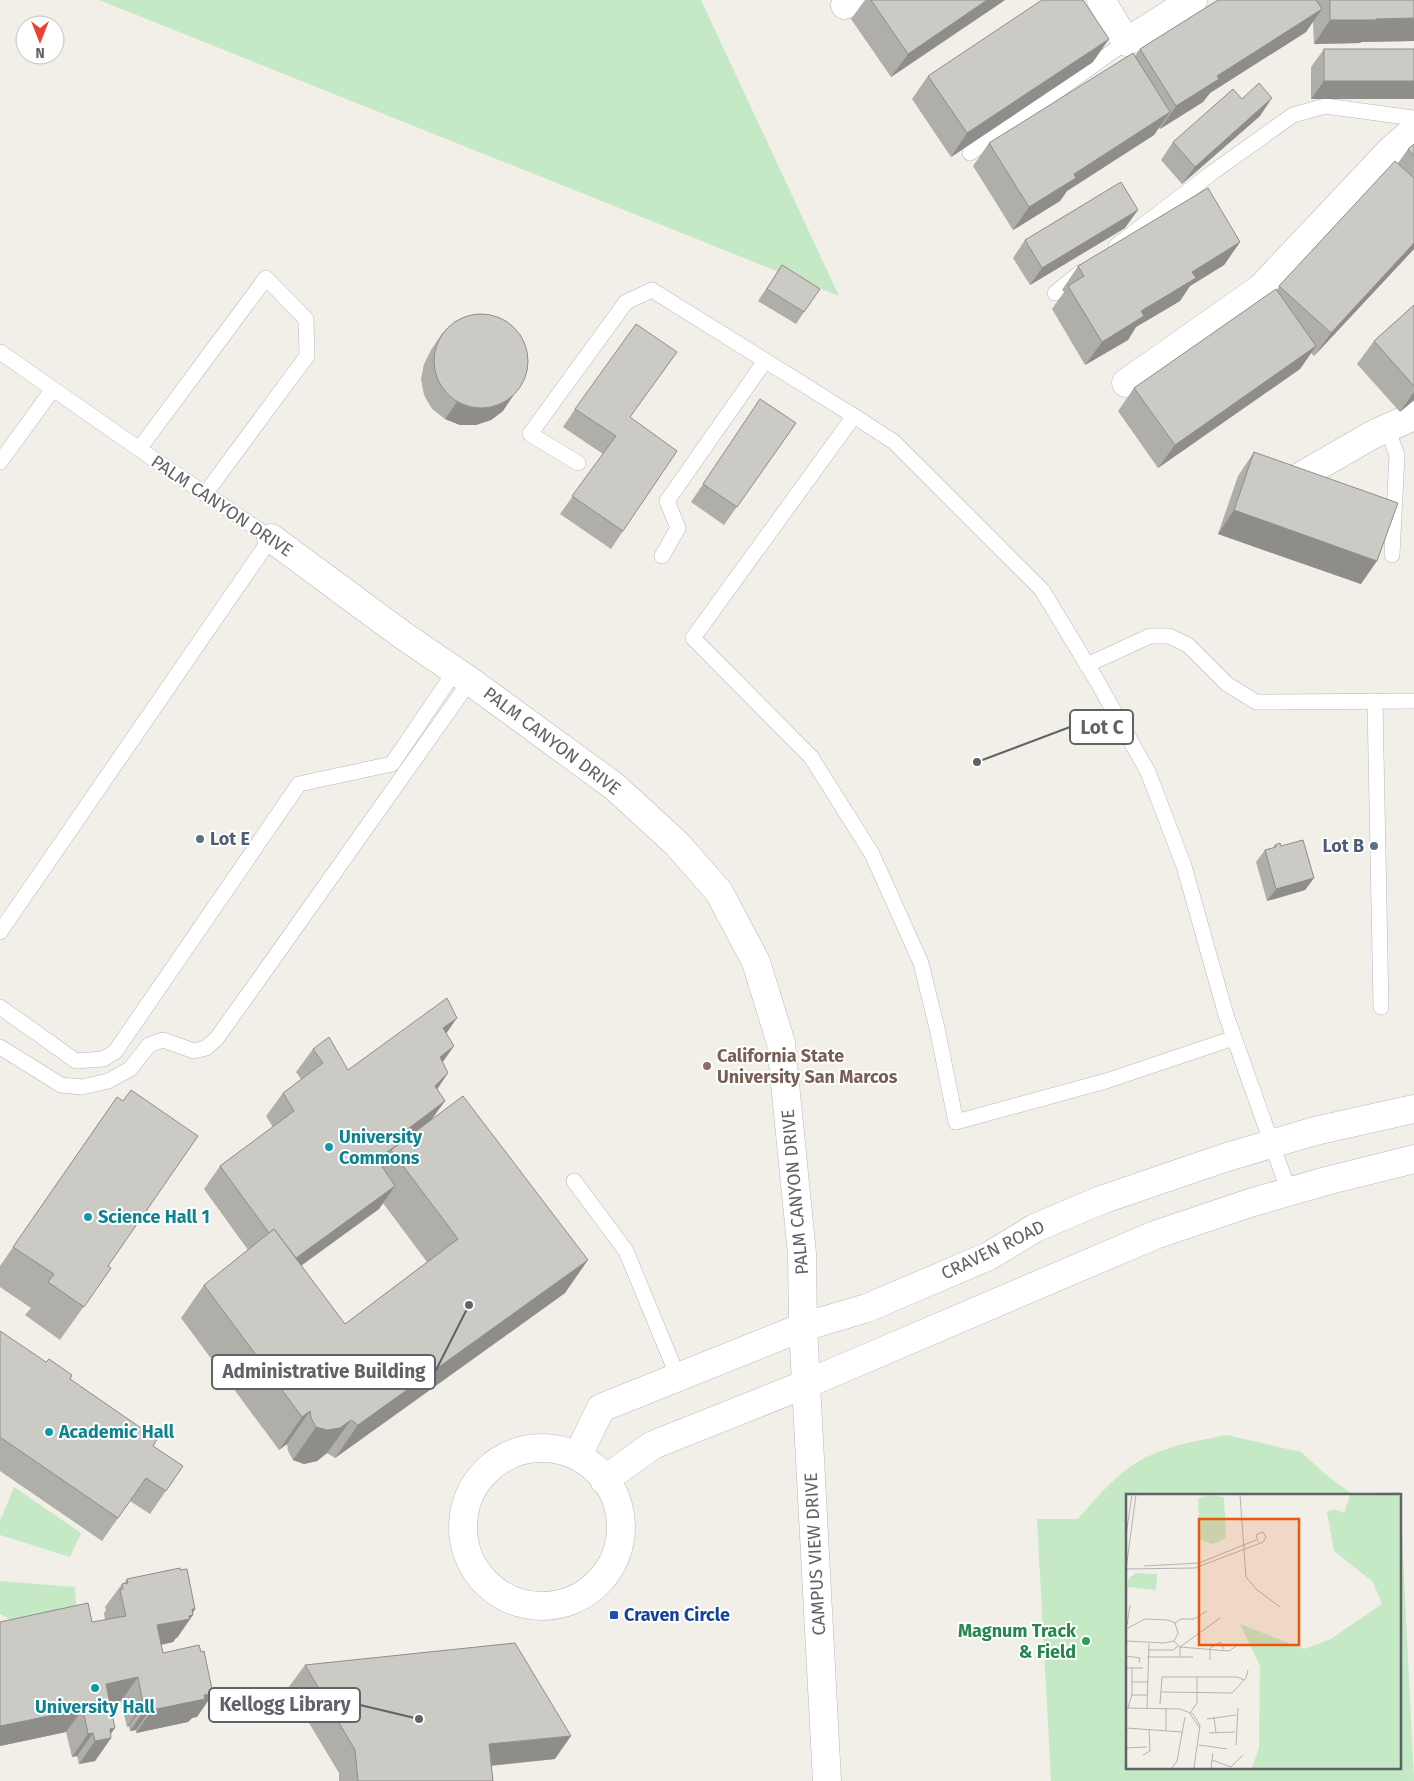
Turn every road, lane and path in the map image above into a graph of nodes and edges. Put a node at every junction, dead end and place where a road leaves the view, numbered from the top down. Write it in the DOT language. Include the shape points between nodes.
graph roads {
  1 [pos="1101,0"];
  2 [pos="1193,0"];
  3 [pos="1126,42"];
  4 [pos="1414,118"];
  5 [pos="1414,130"];
  6 [pos="970,153"];
  7 [pos="1055,293"];
  8 [pos="0,352"];
  9 [pos="765,361"];
  10 [pos="1126,383"];
  11 [pos="53,389"];
  12 [pos="854,416"];
  13 [pos="1414,416"];
  14 [pos="1387,428"];
  15 [pos="139,449"];
  16 [pos="0,462"];
  17 [pos="578,463"];
  18 [pos="1303,477"];
  19 [pos="205,494"];
  20 [pos="1378,505"];
  21 [pos="1395,512"];
  22 [pos="271,538"];
  23 [pos="1392,555"];
  24 [pos="662,556"];
  25 [pos="1087,664"];
  26 [pos="462,676"];
  27 [pos="1375,700"];
  28 [pos="1414,701"];
  29 [pos="0,932"];
  30 [pos="0,1007"];
  31 [pos="1381,1007"];
  32 [pos="1234,1038"];
  33 [pos="0,1047"];
  34 [pos="1414,1109"];
  35 [pos="1271,1144"];
  36 [pos="1414,1159"];
  37 [pos="574,1181"];
  38 [pos="1289,1192"];
  39 [pos="803,1327"];
  40 [pos="678,1377"];
  41 [pos="806,1384"];
  42 [pos="578,1454"];
  43 [pos="604,1480"];
  44 [pos="827,1781"];
  1 -- 3 [label="main road"];
  2 -- 3 [label="main road"];
  3 -- 6 [label="lane"];
  4 -- 7 [label="lane" via="1325,106 1293,115"];
  5 -- 10 [label="main road" via="1391,150 1261,288"];
  8 -- 11 [label="lane, PALM CANYON DRIVE"];
  9 -- 12 [label="lane"];
  9 -- 17 [label="lane" via="652,290 626,302 530,434"];
  9 -- 24 [label="lane" via="667,501 678,528"];
  11 -- 15 [label="lane, PALM CANYON DRIVE"];
  11 -- 16 [label="lane"];
  12 -- 25 [label="lane" via="894,442 1042,590"];
  12 -- 32 [label="lane" via="694,638 811,757 872,854 921,963 956,1122 1106,1081"];
  13 -- 14 [label="main road"];
  14 -- 18 [label="main road"];
  14 -- 21 [label="lane" via="1397,455"];
  15 -- 19 [label="lane, PALM CANYON DRIVE"];
  15 -- 19 [label="lane" via="266,278 306,319 307,356"];
  19 -- 22 [label="lane, PALM CANYON DRIVE"];
  20 -- 21 [label="lane"];
  21 -- 23 [label="lane"];
  22 -- 26 [label="main road, PALM CANYON DRIVE"];
  22 -- 29 [label="lane"];
  25 -- 27 [label="lane" via="1150,636 1168,636 1188,646 1227,684 1256,702"];
  25 -- 32 [label="lane" via="1148,772 1184,866"];
  26 -- 30 [label="lane" via="392,764 299,784 115,1052 103,1059 76,1061"];
  26 -- 33 [label="lane" via="262,975 217,1038 206,1048 194,1051 163,1040 149,1045 130,1069 108,1081 82,1087 61,1085"];
  26 -- 39 [label="main road, PALM CANYON DRIVE" via="615,787 677,844 719,892 756,962 781,1043 802,1254"];
  27 -- 28 [label="lane"];
  27 -- 31 [label="lane"];
  32 -- 35 [label="lane"];
  34 -- 35 [label="main road, CRAVEN ROAD"];
  35 -- 38 [label="lane"];
  35 -- 39 [label="main road, CRAVEN ROAD" via="1101,1200 1035,1228 972,1264 867,1308"];
  36 -- 38 [label="main road"];
  37 -- 40 [label="lane" via="626,1251"];
  38 -- 41 [label="main road" via="1155,1235"];
  39 -- 40 [label="main road, CRAVEN ROAD"];
  39 -- 41 [label="main road, CAMPUS VIEW DRIVE"];
  40 -- 42 [label="main road, CRAVEN ROAD" via="601,1408"];
  41 -- 43 [label="main road" via="653,1446"];
  41 -- 44 [label="main road, CAMPUS VIEW DRIVE"];
  42 -- 43 [label="main road"];
  42 -- 43 [label="main road" via="545,1446 512,1454 486,1471 468,1497 462,1527 468,1557 479,1576 512,1600 542,1606 572,1600 598,1583 616,1555 622,1527 615,1497"];
}
